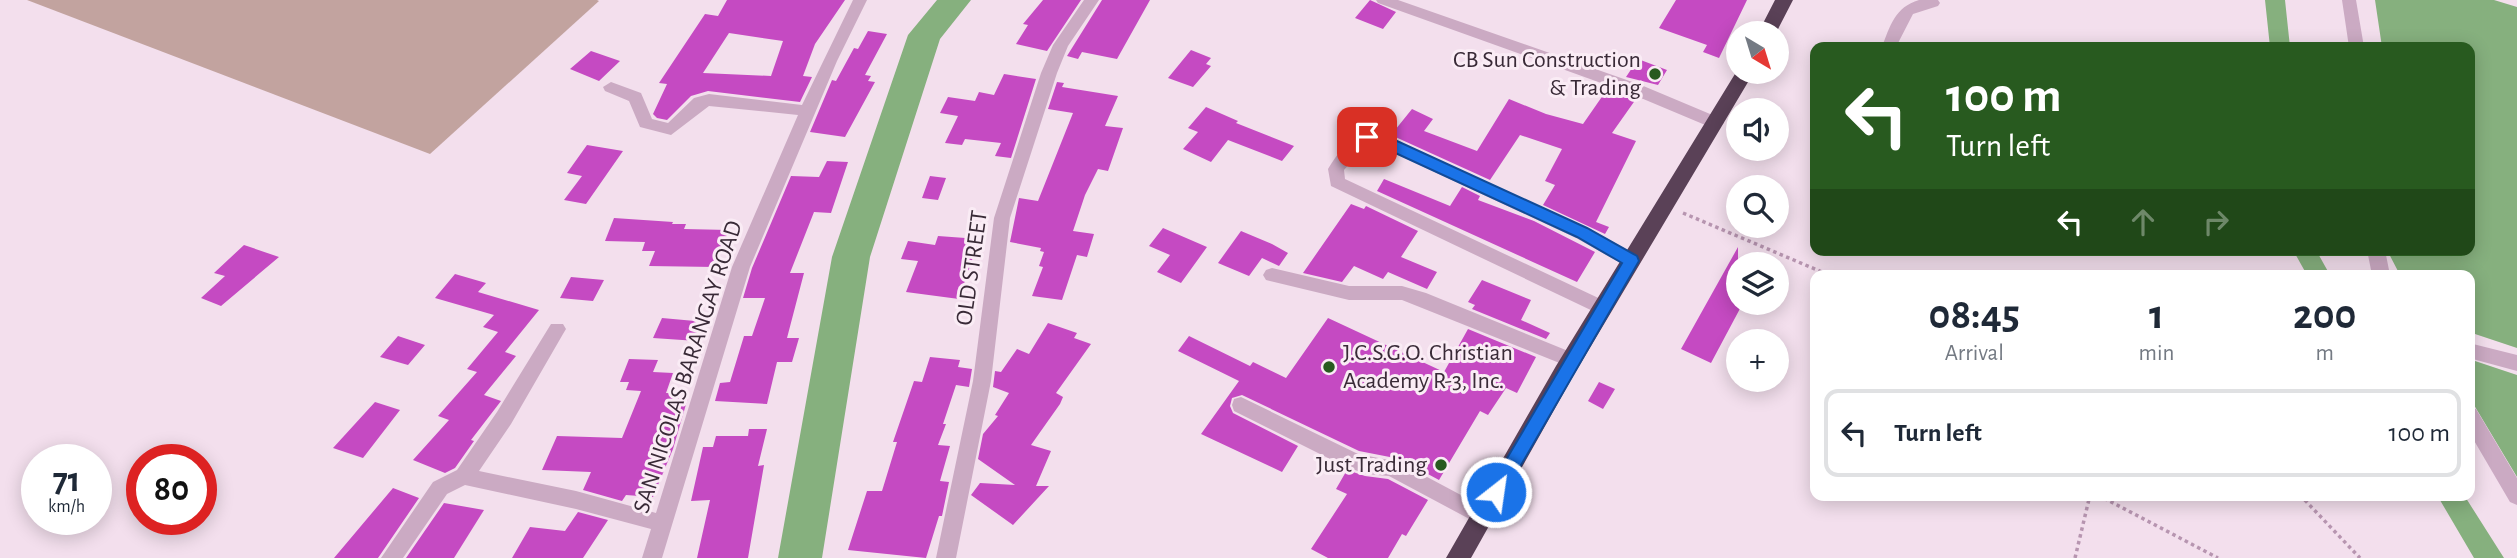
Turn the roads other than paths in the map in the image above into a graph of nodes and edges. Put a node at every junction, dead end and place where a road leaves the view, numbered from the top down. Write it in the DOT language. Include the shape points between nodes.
graph roads {
  1 [pos="860,0"];
  2 [pos="1092,0"];
  3 [pos="1383,0"];
  4 [pos="1784,0"];
  5 [pos="2348,0"];
  6 [pos="1933,3"];
  7 [pos="1773,21"];
  8 [pos="1891,42"];
  9 [pos="2356,42"];
  10 [pos="1738,84"];
  11 [pos="611,87"];
  12 [pos="808,111"];
  13 [pos="1716,123"];
  14 [pos="1632,261"];
  15 [pos="1272,275"];
  16 [pos="1603,308"];
  17 [pos="557,329"];
  18 [pos="2475,352"];
  19 [pos="1572,360"];
  20 [pos="2517,363"];
  21 [pos="1241,405"];
  22 [pos="2475,425"];
  23 [pos="464,476"];
  24 [pos="2517,496"];
  25 [pos="1482,516"];
  26 [pos="664,524"];
  27 [pos="391,558"];
  28 [pos="653,558"];
  29 [pos="946,558"];
  30 [pos="1458,558"];
  1 -- 12 [label="street, SAN NICOLAS BARANGAY ROAD"];
  2 -- 29 [label="street, OLD STREET" via="1049,73 1002,218 982,381"];
  3 -- 13 [label="street" via="1635,89"];
  4 -- 7 [label="highway"];
  5 -- 9 [label="street"];
  6 -- 8 [label="street" via="1907,8"];
  10 -- 13 [label="highway"];
  11 -- 12 [label="street" via="635,97 646,123 671,129 700,102 709,100"];
  12 -- 26 [label="street, SAN NICOLAS BARANGAY ROAD" via="741,267"];
  13 -- 14 [label="highway"];
  14 -- 16 [label="highway"];
  14 -- 16 [label="street" via="1582,233 1379,139 1367,137 1357,142 1336,169 1337,182"];
  15 -- 19 [label="street" via="1349,293 1402,293"];
  16 -- 19 [label="highway"];
  17 -- 23 [label="street"];
  18 -- 20 [label="street"];
  19 -- 25 [label="highway"];
  21 -- 25 [label="street" via="1351,460 1392,468"];
  22 -- 24 [label="street"];
  23 -- 26 [label="street"];
  23 -- 27 [label="street" via="440,488"];
  25 -- 30 [label="highway"];
  26 -- 28 [label="street, SAN NICOLAS BARANGAY ROAD"];
}
